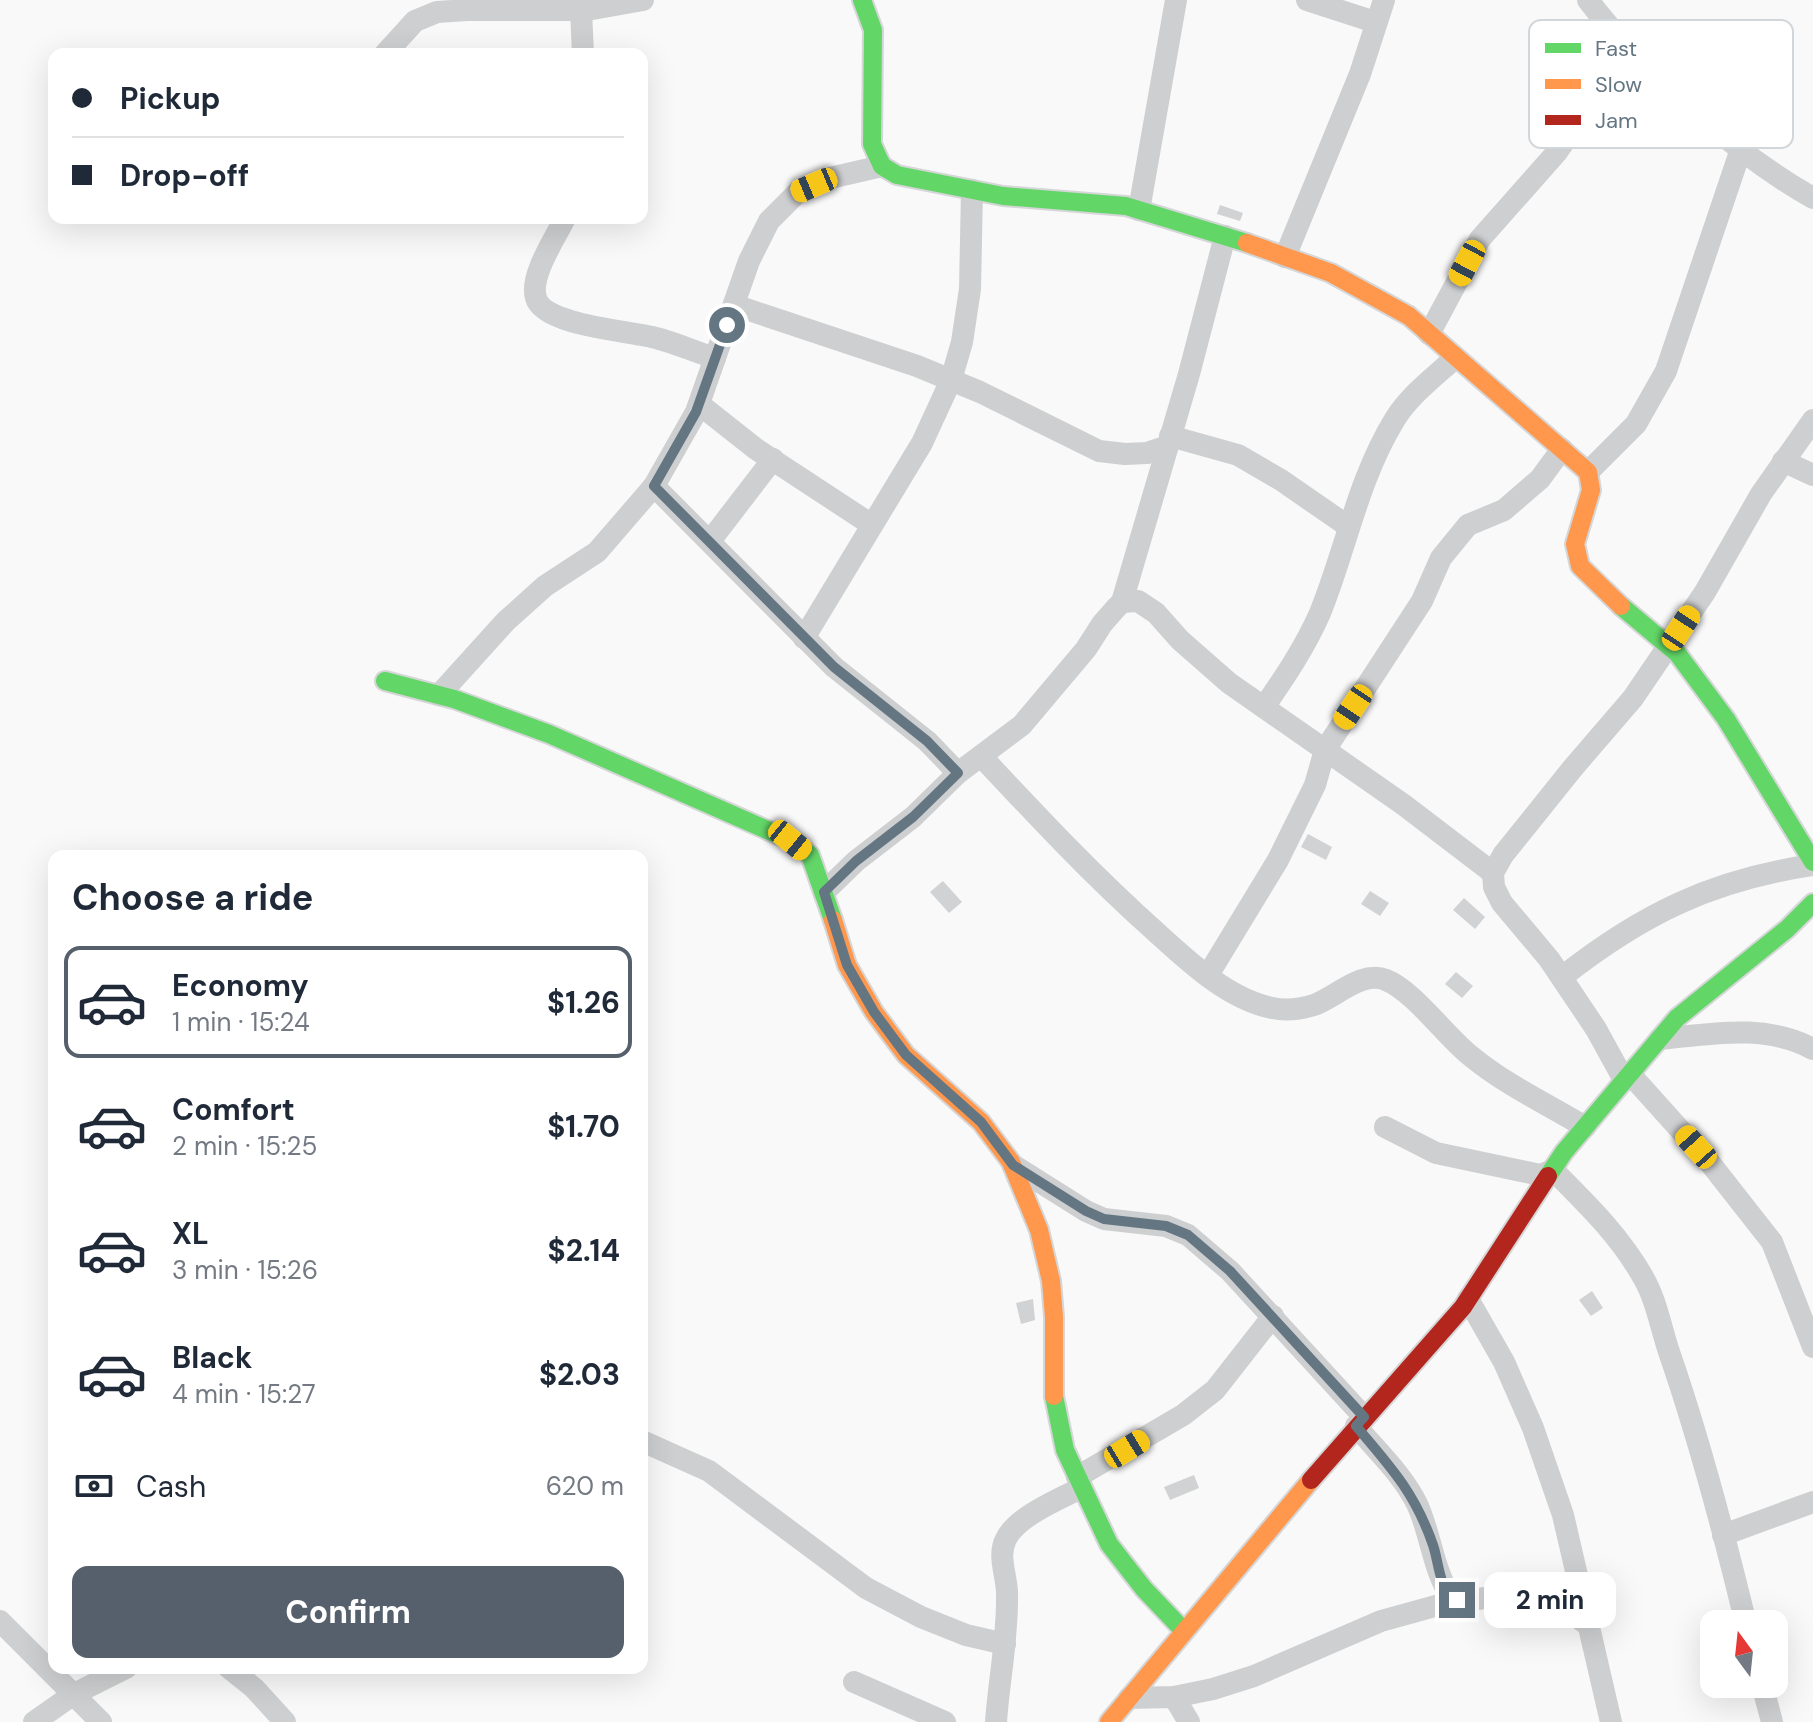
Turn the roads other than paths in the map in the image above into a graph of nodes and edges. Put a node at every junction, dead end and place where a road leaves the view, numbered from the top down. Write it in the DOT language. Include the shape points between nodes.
graph roads {
  1 [pos="643,0"];
  2 [pos="862,0"];
  3 [pos="1176,0"];
  4 [pos="1307,0"];
  5 [pos="1384,0"];
  6 [pos="1588,0"];
  7 [pos="614,3"];
  8 [pos="581,10"];
  9 [pos="1606,20"];
  10 [pos="1375,22"];
  11 [pos="390,48"];
  12 [pos="583,48"];
  13 [pos="1560,148"];
  14 [pos="1741,149"];
  15 [pos="882,166"];
  16 [pos="972,190"];
  17 [pos="1813,198"];
  18 [pos="1139,210"];
  19 [pos="562,224"];
  20 [pos="1225,236"];
  21 [pos="1285,257"];
  22 [pos="734,305"];
  23 [pos="1429,334"];
  24 [pos="715,358"];
  25 [pos="1455,358"];
  26 [pos="951,380"];
  27 [pos="699,404"];
  28 [pos="1813,420"];
  29 [pos="1169,441"];
  30 [pos="1562,449"];
  31 [pos="773,459"];
  32 [pos="1783,461"];
  33 [pos="1588,472"];
  34 [pos="1813,475"];
  35 [pos="654,486"];
  36 [pos="872,525"];
  37 [pos="1349,527"];
  38 [pos="710,541"];
  39 [pos="1122,602"];
  40 [pos="804,638"];
  41 [pos="1669,646"];
  42 [pos="385,681"];
  43 [pos="439,695"];
  44 [pos="1264,707"];
  45 [pos="1325,750"];
  46 [pos="981,756"];
  47 [pos="958,773"];
  48 [pos="1813,863"];
  49 [pos="1493,873"];
  50 [pos="824,892"];
  51 [pos="1813,903"];
  52 [pos="1208,975"];
  53 [pos="1562,977"];
  54 [pos="1660,1039"];
  55 [pos="1813,1049"];
  56 [pos="1627,1077"];
  57 [pos="1385,1127"];
  58 [pos="1585,1127"];
  59 [pos="1013,1165"];
  60 [pos="1553,1170"];
  61 [pos="1468,1299"];
  62 [pos="1273,1316"];
  63 [pos="1813,1347"];
  64 [pos="1360,1422"];
  65 [pos="648,1444"];
  66 [pos="1079,1483"];
  67 [pos="1813,1502"];
  68 [pos="1723,1535"];
  69 [pos="1457,1600"];
  70 [pos="1742,1610"];
  71 [pos="0,1621"];
  72 [pos="1587,1624"];
  73 [pos="1184,1631"];
  74 [pos="1005,1644"];
  75 [pos="48,1668"];
  76 [pos="54,1674"];
  77 [pos="114,1674"];
  78 [pos="236,1674"];
  79 [pos="854,1682"];
  80 [pos="74,1694"];
  81 [pos="1174,1697"];
  82 [pos="1129,1698"];
  83 [pos="1766,1698"];
  84 [pos="34,1722"];
  85 [pos="101,1722"];
  86 [pos="285,1722"];
  87 [pos="945,1722"];
  88 [pos="996,1722"];
  89 [pos="1109,1722"];
  90 [pos="1189,1722"];
  91 [pos="1611,1722"];
  92 [pos="1772,1722"];
  1 -- 7 [label="street"];
  2 -- 15 [label="street" via="873,30 872,144"];
  3 -- 18 [label="street"];
  4 -- 10 [label="street"];
  5 -- 10 [label="street"];
  6 -- 9 [label="street"];
  7 -- 8 [label="street"];
  8 -- 11 [label="street" via="437,12 415,21"];
  8 -- 12 [label="street"];
  10 -- 21 [label="street" via="1360,74"];
  13 -- 23 [label="street" via="1480,239"];
  14 -- 17 [label="street"];
  14 -- 33 [label="street" via="1666,371 1636,424"];
  15 -- 16 [label="street" via="897,175"];
  15 -- 22 [label="street" via="798,192 769,221"];
  16 -- 18 [label="street"];
  16 -- 26 [label="street" via="970,289"];
  18 -- 20 [label="street"];
  19 -- 24 [label="street" via="536,281 539,304 562,319 656,338"];
  20 -- 21 [label="street"];
  20 -- 29 [label="street"];
  21 -- 23 [label="street" via="1331,273 1409,316"];
  22 -- 24 [label="street"];
  22 -- 26 [label="street"];
  23 -- 25 [label="street"];
  24 -- 27 [label="street"];
  25 -- 30 [label="street"];
  25 -- 37 [label="street" via="1396,417"];
  26 -- 29 [label="street" via="1099,451 1147,453"];
  26 -- 36 [label="street" via="922,443"];
  27 -- 31 [label="street"];
  27 -- 35 [label="street"];
  28 -- 32 [label="street"];
  29 -- 37 [label="street" via="1238,455"];
  29 -- 39 [label="street"];
  30 -- 33 [label="street"];
  30 -- 45 [label="street" via="1540,479 1504,510 1468,525 1441,558 1422,601"];
  31 -- 36 [label="street"];
  31 -- 38 [label="street"];
  32 -- 34 [label="street"];
  32 -- 41 [label="street"];
  33 -- 41 [label="street" via="1591,490 1575,544 1580,566"];
  35 -- 38 [label="street"];
  35 -- 43 [label="street" via="597,552 545,586 506,621"];
  36 -- 40 [label="street"];
  37 -- 44 [label="street" via="1320,612"];
  38 -- 40 [label="street"];
  39 -- 44 [label="street" via="1138,601 1156,613 1229,683"];
  39 -- 46 [label="street" via="1022,725"];
  40 -- 47 [label="street"];
  41 -- 48 [label="street" via="1726,719"];
  41 -- 49 [label="street"];
  42 -- 43 [label="street"];
  43 -- 50 [label="street" via="549,734 790,840 810,855"];
  44 -- 45 [label="street"];
  45 -- 49 [label="street"];
  45 -- 52 [label="street" via="1315,785 1278,860"];
  46 -- 47 [label="street"];
  46 -- 52 [label="street" via="1072,853"];
  47 -- 50 [label="street"];
  48 -- 53 [label="street" via="1742,878 1658,911"];
  49 -- 53 [label="street" via="1502,903"];
  50 -- 59 [label="street" via="847,965 874,1012 906,1055 981,1122"];
  51 -- 54 [label="street" via="1677,1018"];
  52 -- 58 [label="street" via="1236,995 1288,1009 1312,1006 1372,978 1386,980 1494,1074"];
  53 -- 56 [label="street"];
  54 -- 55 [label="street" via="1769,1033"];
  54 -- 56 [label="street"];
  56 -- 58 [label="street"];
  56 -- 63 [label="street" via="1710,1163 1772,1242"];
  57 -- 60 [label="street" via="1436,1153 1540,1175"];
  58 -- 60 [label="street"];
  59 -- 62 [label="street" via="1104,1219 1166,1226 1188,1235"];
  59 -- 66 [label="street" via="1039,1230 1051,1281 1054,1400"];
  60 -- 61 [label="street"];
  60 -- 68 [label="street" via="1595,1212 1645,1281"];
  61 -- 64 [label="street"];
  61 -- 72 [label="street" via="1533,1428 1563,1515"];
  62 -- 64 [label="street"];
  62 -- 66 [label="street" via="1215,1390"];
  64 -- 69 [label="street" via="1417,1503 1443,1583"];
  64 -- 73 [label="street"];
  65 -- 74 [label="street" via="709,1471 866,1588 921,1617"];
  66 -- 73 [label="street" via="1109,1544"];
  66 -- 74 [label="street" via="1017,1524 1006,1538"];
  67 -- 68 [label="street"];
  68 -- 70 [label="street"];
  69 -- 72 [label="street" via="1523,1592"];
  69 -- 81 [label="street" via="1381,1621 1254,1676"];
  71 -- 75 [label="street"];
  72 -- 91 [label="street"];
  73 -- 82 [label="street"];
  74 -- 88 [label="street"];
  76 -- 80 [label="street"];
  77 -- 80 [label="street"];
  78 -- 86 [label="street"];
  79 -- 87 [label="street"];
  80 -- 84 [label="street"];
  80 -- 85 [label="street"];
  81 -- 82 [label="street"];
  81 -- 90 [label="street"];
  82 -- 89 [label="street"];
  83 -- 92 [label="street"];
}
